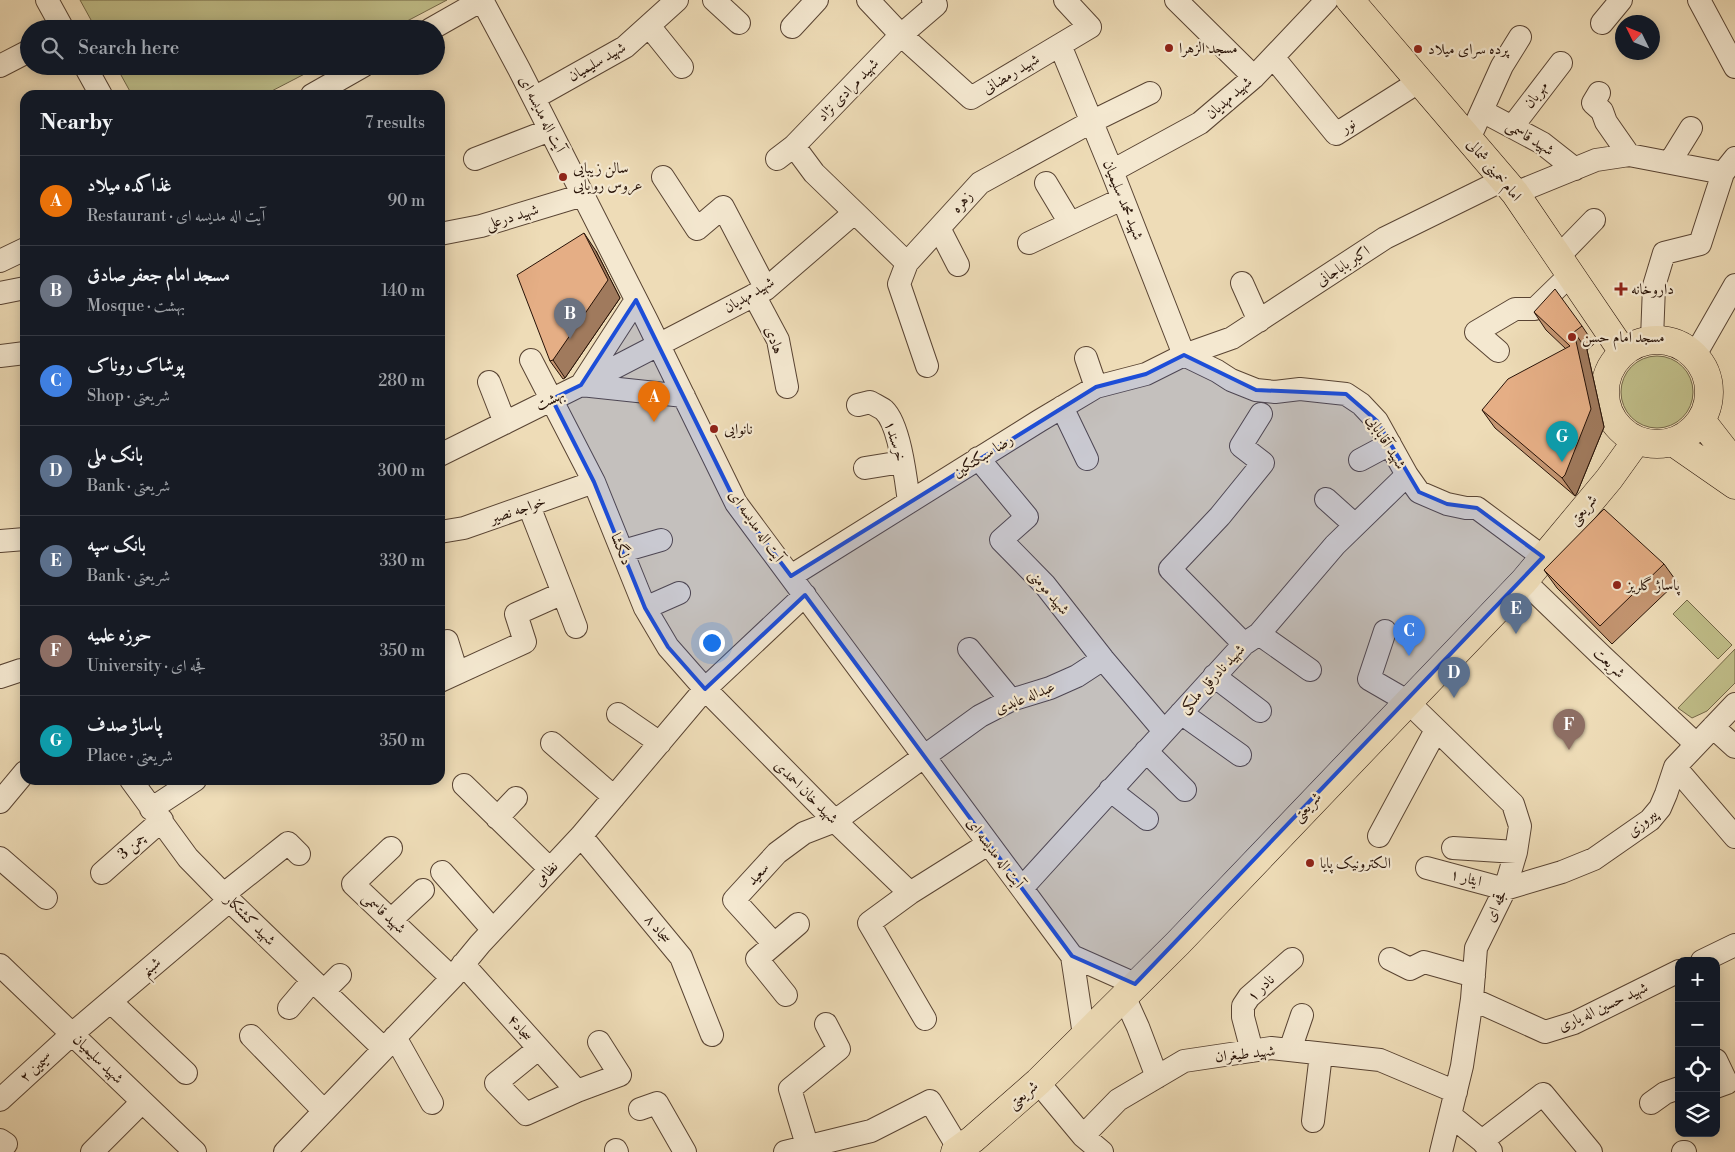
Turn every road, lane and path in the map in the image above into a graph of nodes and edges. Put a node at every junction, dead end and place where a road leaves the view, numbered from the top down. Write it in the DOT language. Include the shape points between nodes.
graph roads {
  1 [pos="47,0"];
  2 [pos="482,0"];
  3 [pos="677,0"];
  4 [pos="714,0"];
  5 [pos="817,0"];
  6 [pos="868,0"];
  7 [pos="933,0"];
  8 [pos="1064,0"];
  9 [pos="1176,0"];
  10 [pos="1327,0"];
  11 [pos="1350,0"];
  12 [pos="1621,0"];
  13 [pos="1698,0"];
  14 [pos="58,20"];
  15 [pos="445,21"];
  16 [pos="739,23"];
  17 [pos="1602,23"];
  18 [pos="649,26"];
  19 [pos="792,27"];
  20 [pos="902,35"];
  21 [pos="1520,37"];
  22 [pos="1060,45"];
  23 [pos="20,56"];
  24 [pos="1273,57"];
  25 [pos="1561,63"];
  26 [pos="0,66"];
  27 [pos="682,66"];
  28 [pos="1735,67"];
  29 [pos="90,75"];
  30 [pos="348,75"];
  31 [pos="1254,77"];
  32 [pos="1420,81"];
  33 [pos="98,90"];
  34 [pos="321,90"];
  35 [pos="1150,93"];
  36 [pos="1600,93"];
  37 [pos="534,98"];
  38 [pos="1482,111"];
  39 [pos="1091,122"];
  40 [pos="1512,127"];
  41 [pos="1691,128"];
  42 [pos="550,130"];
  43 [pos="1469,139"];
  44 [pos="1629,156"];
  45 [pos="475,159"];
  46 [pos="1670,162"];
  47 [pos="1729,165"];
  48 [pos="1575,169"];
  49 [pos="1112,171"];
  50 [pos="663,177"];
  51 [pos="1046,183"];
  52 [pos="1509,186"];
  53 [pos="583,195"];
  54 [pos="1122,198"];
  55 [pos="854,213"];
  56 [pos="1594,220"];
  57 [pos="1070,223"];
  58 [pos="939,228"];
  59 [pos="445,233"];
  60 [pos="1029,243"];
  61 [pos="20,251"];
  62 [pos="0,261"];
  63 [pos="907,263"];
  64 [pos="1565,265"];
  65 [pos="958,266"];
  66 [pos="1242,282"];
  67 [pos="1735,285"];
  68 [pos="20,289"];
  69 [pos="760,292"];
  70 [pos="0,293"];
  71 [pos="636,300"];
  72 [pos="1259,321"];
  73 [pos="1652,339"];
  74 [pos="659,344"];
  75 [pos="1498,351"];
  76 [pos="1623,352"];
  77 [pos="20,354"];
  78 [pos="1184,355"];
  79 [pos="1695,355"];
  80 [pos="0,356"];
  81 [pos="1086,358"];
  82 [pos="532,360"];
  83 [pos="927,366"];
  84 [pos="489,382"];
  85 [pos="581,385"];
  86 [pos="787,387"];
  87 [pos="1096,387"];
  88 [pos="684,396"];
  89 [pos="552,399"];
  90 [pos="858,405"];
  91 [pos="1062,407"];
  92 [pos="1261,414"];
  93 [pos="1701,420"];
  94 [pos="505,423"];
  95 [pos="1637,440"];
  96 [pos="1673,442"];
  97 [pos="1390,444"];
  98 [pos="445,453"];
  99 [pos="978,458"];
  100 [pos="1086,460"];
  101 [pos="1360,460"];
  102 [pos="902,462"];
  103 [pos="1735,464"];
  104 [pos="865,468"];
  105 [pos="1408,475"];
  106 [pos="594,482"];
  107 [pos="1735,486"];
  108 [pos="1326,499"];
  109 [pos="909,502"];
  110 [pos="528,506"];
  111 [pos="1355,525"];
  112 [pos="445,531"];
  113 [pos="20,540"];
  114 [pos="661,540"];
  115 [pos="0,541"];
  116 [pos="623,551"];
  117 [pos="1544,557"];
  118 [pos="791,576"];
  119 [pos="1524,580"];
  120 [pos="563,592"];
  121 [pos="679,593"];
  122 [pos="805,595"];
  123 [pos="645,608"];
  124 [pos="576,627"];
  125 [pos="1385,631"];
  126 [pos="1251,639"];
  127 [pos="447,641"];
  128 [pos="969,649"];
  129 [pos="1103,659"];
  130 [pos="1310,670"];
  131 [pos="20,671"];
  132 [pos="0,676"];
  133 [pos="1214,676"];
  134 [pos="449,677"];
  135 [pos="705,689"];
  136 [pos="1011,700"];
  137 [pos="1407,701"];
  138 [pos="1735,704"];
  139 [pos="1260,711"];
  140 [pos="1181,713"];
  141 [pos="618,714"];
  142 [pos="1712,727"];
  143 [pos="1436,730"];
  144 [pos="1164,731"];
  145 [pos="552,742"];
  146 [pos="660,743"];
  147 [pos="1696,744"];
  148 [pos="1735,747"];
  149 [pos="1146,752"];
  150 [pos="1240,755"];
  151 [pos="924,757"];
  152 [pos="1675,767"];
  153 [pos="20,778"];
  154 [pos="135,785"];
  155 [pos="190,785"];
  156 [pos="464,785"];
  157 [pos="1110,790"];
  158 [pos="1184,790"];
  159 [pos="614,797"];
  160 [pos="516,798"];
  161 [pos="0,802"];
  162 [pos="157,815"];
  163 [pos="497,818"];
  164 [pos="1148,819"];
  165 [pos="835,821"];
  166 [pos="1734,834"];
  167 [pos="581,836"];
  168 [pos="1379,836"];
  169 [pos="988,844"];
  170 [pos="391,848"];
  171 [pos="1453,848"];
  172 [pos="1516,852"];
  173 [pos="299,854"];
  174 [pos="0,858"];
  175 [pos="1427,868"];
  176 [pos="550,869"];
  177 [pos="102,872"];
  178 [pos="442,872"];
  179 [pos="1022,888"];
  180 [pos="1505,889"];
  181 [pos="423,890"];
  182 [pos="910,893"];
  183 [pos="227,897"];
  184 [pos="46,898"];
  185 [pos="381,917"];
  186 [pos="798,924"];
  187 [pos="493,930"];
  188 [pos="774,944"];
  189 [pos="1735,945"];
  190 [pos="1072,956"];
  191 [pos="1710,957"];
  192 [pos="1292,959"];
  193 [pos="1390,959"];
  194 [pos="0,965"];
  195 [pos="458,971"];
  196 [pos="340,975"];
  197 [pos="1474,976"];
  198 [pos="1675,979"];
  199 [pos="318,986"];
  200 [pos="1129,990"];
  201 [pos="786,995"];
  202 [pos="1472,999"];
  203 [pos="111,1002"];
  204 [pos="289,1008"];
  205 [pos="1302,1015"];
  206 [pos="925,1019"];
  207 [pos="826,1024"];
  208 [pos="72,1034"];
  209 [pos="712,1035"];
  210 [pos="251,1036"];
  211 [pos="1084,1036"];
  212 [pos="599,1042"];
  213 [pos="389,1043"];
  214 [pos="538,1049"];
  215 [pos="1290,1050"];
  216 [pos="1252,1051"];
  217 [pos="1321,1054"];
  218 [pos="1720,1068"];
  219 [pos="186,1073"];
  220 [pos="1157,1077"];
  221 [pos="1038,1082"];
  222 [pos="1720,1086"];
  223 [pos="1675,1089"];
  224 [pos="577,1091"];
  225 [pos="1456,1092"];
  226 [pos="0,1100"];
  227 [pos="142,1102"];
  228 [pos="432,1103"];
  229 [pos="1651,1103"];
  230 [pos="640,1109"];
  231 [pos="324,1111"];
  232 [pos="1450,1115"];
  233 [pos="1313,1121"];
  234 [pos="1083,1136"];
  235 [pos="806,1146"];
  236 [pos="1486,1146"];
  237 [pos="99,1150"];
  238 [pos="957,1150"];
  239 [pos="195,1152"];
  240 [pos="284,1152"];
  241 [pos="685,1152"];
  242 [pos="785,1152"];
  243 [pos="1102,1152"];
  244 [pos="1441,1152"];
  245 [pos="1591,1152"];
  1 -- 14 [label="street"];
  2 -- 15 [label="street"];
  2 -- 37 [label="street, آیت اله مدیسه ای"];
  3 -- 18 [label="street, شهید سلیمیان"];
  4 -- 16 [label="street"];
  5 -- 19 [label="street"];
  6 -- 20 [label="street, شهید رمضانی"];
  7 -- 20 [label="street, شهید مرادی نژاد" via="936,5"];
  8 -- 22 [label="street, شهید رمضانی" via="1090,27"];
  9 -- 31 [label="street"];
  10 -- 24 [label="street, شهید مهدیان"];
  11 -- 32 [label="main road, امام خمینی شمالی"];
  12 -- 17 [label="street"];
  13 -- 28 [label="street"];
  18 -- 27 [label="street"];
  18 -- 37 [label="street, شهید سلیمیان" via="625,47"];
  20 -- 22 [label="street, شهید رمضانی" via="970,98"];
  20 -- 55 [label="street, شهید مرادی نژاد" via="786,152 814,173"];
  21 -- 38 [label="street" via="1502,66"];
  22 -- 39 [label="street, شهید محمد سلیمیان"];
  23 -- 26 [label="street"];
  24 -- 31 [label="street, شهید مهدیان"];
  24 -- 32 [label="street, نور" via="1336,134"];
  25 -- 40 [label="street, مهربان"];
  29 -- 33 [label="street"];
  30 -- 34 [label="street"];
  31 -- 49 [label="street, شهید مهدیان" via="1200,123"];
  32 -- 43 [label="main road, امام خمینی شمالی"];
  35 -- 39 [label="street, زهره"];
  36 -- 44 [label="street" via="1593,103 1602,111"];
  37 -- 42 [label="street, آیت اله مدیسه ای"];
  38 -- 40 [label="street, شهید قاسمی"];
  38 -- 43 [label="street"];
  39 -- 49 [label="street, شهید محمد سلیمیان"];
  39 -- 58 [label="street, زهره" via="980,183"];
  40 -- 48 [label="street, شهید قاسمی" via="1542,143"];
  41 -- 46 [label="street"];
  42 -- 45 [label="street"];
  42 -- 53 [label="street, آیت اله مدیسه ای"];
  43 -- 52 [label="main road, امام خمینی شمالی"];
  44 -- 46 [label="street, اکبر باباجانی"];
  44 -- 48 [label="street, اکبر باباجانی" via="1596,160"];
  46 -- 47 [label="street, اکبر باباجانی"];
  47 -- 73 [label="street" via="1700,244 1664,253 1654,286"];
  48 -- 52 [label="street, اکبر باباجانی"];
  49 -- 54 [label="street, شهید محمد سلیمیان"];
  50 -- 69 [label="street, هادی" via="697,229 723,207"];
  51 -- 57 [label="street"];
  52 -- 64 [label="main road, امام خمینی شمالی"];
  52 -- 72 [label="street, اکبر باباجانی" via="1385,238"];
  53 -- 59 [label="street, شهید درعلی" via="481,226"];
  53 -- 71 [label="street, آیت اله مدیسه ای"];
  54 -- 57 [label="street"];
  54 -- 78 [label="street, شهید محمد سلیمیان"];
  55 -- 63 [label="street"];
  55 -- 69 [label="street, شهید مهدیان"];
  56 -- 64 [label="street"];
  57 -- 60 [label="street"];
  58 -- 63 [label="street, زهره"];
  58 -- 65 [label="street"];
  61 -- 62 [label="street"];
  63 -- 83 [label="street" via="898,284"];
  64 -- 75 [label="street" via="1534,309 1515,309 1476,332"];
  64 -- 76 [label="main road, امام خمینی شمالی"];
  66 -- 72 [label="street"];
  67 -- 79 [label="street"];
  68 -- 70 [label="street"];
  69 -- 74 [label="street, شهید مهدیان"];
  69 -- 86 [label="street, هادی" via="778,340"];
  71 -- 74 [label="street, آیت اله مدیسه ای"];
  71 -- 85 [label="street"];
  72 -- 78 [label="street, اکبر باباجانی" via="1232,338"];
  73 -- 76 [label="main road" via="1636,343"];
  73 -- 79 [label="main road" via="1682,345"];
  74 -- 85 [label="street, بهشت"];
  74 -- 88 [label="street, آیت اله مدیسه ای"];
  76 -- 95 [label="main road" via="1605,382 1605,400 1611,417 1622,431"];
  77 -- 80 [label="street"];
  78 -- 87 [label="street, رضا سبکتکین" via="1146,374"];
  78 -- 97 [label="street, شهید آقابابایی" via="1256,390 1300,389 1346,394 1377,421"];
  79 -- 93 [label="main road" via="1705,370 1710,387 1708,404"];
  81 -- 87 [label="street"];
  82 -- 89 [label="street, دلگشا"];
  84 -- 94 [label="street"];
  85 -- 88 [label="street"];
  85 -- 89 [label="street, بهشت"];
  87 -- 91 [label="street, رضا سبکتکین"];
  88 -- 118 [label="street, آیت اله مدیسه ای" via="736,503"];
  89 -- 94 [label="street, بهشت"];
  89 -- 106 [label="street, دلگشا"];
  90 -- 102 [label="street, خرسند۱" via="870,402 885,411 893,426"];
  91 -- 99 [label="street, رضا سبکتکین"];
  91 -- 100 [label="street"];
  92 -- 126 [label="street" via="1241,446 1262,464 1220,516 1170,569"];
  93 -- 96 [label="main road" via="1684,437"];
  93 -- 103 [label="main road"];
  94 -- 98 [label="street, بهشت"];
  95 -- 96 [label="main road" via="1655,444"];
  95 -- 117 [label="main road, شریعتی"];
  96 -- 107 [label="main road"];
  97 -- 101 [label="street"];
  97 -- 105 [label="street, شهید آقابابایی"];
  99 -- 109 [label="street, رضا سبکتکین"];
  99 -- 129 [label="street, شهید مومنی" via="1027,517 1001,540 1045,585"];
  102 -- 104 [label="street"];
  102 -- 109 [label="street, خرسند۱"];
  105 -- 111 [label="street, شهید نادرقلی ملکی"];
  105 -- 117 [label="street, شهید آقابابایی" via="1419,492 1447,504 1477,508"];
  106 -- 110 [label="street, خواجه نصیر"];
  106 -- 116 [label="street, دلگشا"];
  108 -- 111 [label="street"];
  109 -- 118 [label="street, رضا سبکتکین"];
  110 -- 112 [label="street, خواجه نصیر"];
  110 -- 120 [label="street"];
  111 -- 126 [label="street, شهید نادرقلی ملکی"];
  113 -- 115 [label="street"];
  114 -- 116 [label="street"];
  116 -- 123 [label="street, دلگشا"];
  117 -- 119 [label="main road, شریعتی"];
  118 -- 122 [label="street, آیت اله مدیسه ای"];
  119 -- 137 [label="main road, شریعتی"];
  119 -- 147 [label="street, شریعت"];
  120 -- 124 [label="street"];
  120 -- 134 [label="street" via="516,614 525,642"];
  121 -- 123 [label="street"];
  122 -- 135 [label="street, نظامی"];
  122 -- 151 [label="street, آیت اله مدیسه ای"];
  123 -- 135 [label="street, دلگشا" via="668,647"];
  125 -- 137 [label="street, قجه ای" via="1369,679"];
  126 -- 130 [label="street"];
  126 -- 133 [label="street, شهید نادرقلی ملکی"];
  127 -- 134 [label="street"];
  128 -- 136 [label="street"];
  129 -- 136 [label="street, عبداله عابدی" via="1078,676"];
  129 -- 144 [label="street, شهید مومنی"];
  131 -- 132 [label="street"];
  133 -- 139 [label="street"];
  133 -- 140 [label="street, شهید نادرقلی ملکی"];
  135 -- 146 [label="street, نظامی"];
  135 -- 165 [label="street, شهید خان احمدی"];
  136 -- 151 [label="street, عبداله عابدی" via="980,716"];
  137 -- 143 [label="street, قجه ای"];
  137 -- 200 [label="main road, شریعتی" via="1185,936"];
  138 -- 142 [label="street, پیروزی"];
  140 -- 144 [label="street, شهید نادرقلی ملکی"];
  140 -- 150 [label="street"];
  141 -- 146 [label="street"];
  142 -- 147 [label="street, پیروزی"];
  142 -- 148 [label="street"];
  143 -- 168 [label="street"];
  143 -- 172 [label="street, قجه ای" via="1512,804 1520,826"];
  144 -- 149 [label="street, شهید نادرقلی ملکی"];
  145 -- 159 [label="street"];
  146 -- 159 [label="street, نظامی"];
  147 -- 152 [label="street, پیروزی"];
  149 -- 157 [label="street, شهید نادرقلی ملکی"];
  149 -- 158 [label="street"];
  151 -- 165 [label="street, عبداله عابدی"];
  151 -- 169 [label="street, آیت اله مدیسه ای"];
  152 -- 166 [label="street"];
  152 -- 180 [label="street, پیروزی" via="1660,808 1650,820 1594,859"];
  153 -- 161 [label="street"];
  154 -- 162 [label="street, شهید کشتکار"];
  155 -- 162 [label="street, چمن 3"];
  156 -- 163 [label="street"];
  157 -- 164 [label="street"];
  157 -- 179 [label="street, شهید نادرقلی ملکی"];
  159 -- 167 [label="street, نظامی"];
  160 -- 163 [label="street"];
  162 -- 177 [label="street, چمن 3"];
  162 -- 183 [label="street, شهید کشتکار" via="188,858"];
  163 -- 176 [label="street"];
  165 -- 182 [label="street, شهید خان احمدی"];
  165 -- 188 [label="street, سعید" via="804,834 777,853 734,900"];
  167 -- 176 [label="street, نظامی"];
  167 -- 209 [label="street, سجاد ۸" via="681,957"];
  169 -- 179 [label="street, آیت اله مدیسه ای"];
  169 -- 182 [label="street"];
  170 -- 185 [label="street, شهید قاسمی" via="353,884"];
  171 -- 172 [label="street"];
  172 -- 180 [label="street, قجه ای"];
  173 -- 183 [label="street, شبنم" via="288,843"];
  174 -- 184 [label="street"];
  175 -- 180 [label="street, ایثار ۱"];
  176 -- 187 [label="street, نظامی"];
  178 -- 187 [label="street"];
  179 -- 190 [label="street, آیت اله مدیسه ای"];
  180 -- 197 [label="street, قجه ای" via="1476,948"];
  181 -- 185 [label="street"];
  182 -- 206 [label="street" via="869,923"];
  183 -- 199 [label="street, شهید کشتکار"];
  183 -- 203 [label="street, شبنم"];
  185 -- 195 [label="street, شهید قاسمی"];
  186 -- 188 [label="street"];
  187 -- 195 [label="street, نظامی"];
  188 -- 201 [label="street" via="757,959"];
  189 -- 191 [label="street"];
  190 -- 200 [label="street"];
  190 -- 211 [label="street"];
  192 -- 216 [label="street, نادر ۱" via="1243,1006"];
  193 -- 197 [label="street" via="1410,969 1424,962"];
  194 -- 208 [label="street, شهید سلیمیان"];
  195 -- 213 [label="street, نظامی"];
  195 -- 214 [label="street, سجاد۴"];
  196 -- 199 [label="street"];
  197 -- 202 [label="street, قجه ای"];
  198 -- 202 [label="street, شهید حسین اله یاری" via="1546,1032"];
  199 -- 204 [label="street"];
  199 -- 213 [label="street, شهید کشتکار"];
  200 -- 211 [label="main road, شریعتی"];
  200 -- 220 [label="street" via="1138,1027"];
  202 -- 225 [label="street, قجه ای"];
  203 -- 208 [label="street, شبنم"];
  203 -- 219 [label="street"];
  205 -- 215 [label="street"];
  207 -- 235 [label="street" via="839,1049 790,1089"];
  208 -- 226 [label="street, سیمین ۲"];
  208 -- 227 [label="street, شهید سلیمیان"];
  210 -- 231 [label="street"];
  211 -- 221 [label="main road, شریعتی"];
  212 -- 224 [label="street" via="620,1075"];
  213 -- 228 [label="street, شهید کشتکار"];
  213 -- 231 [label="street, نظامی"];
  214 -- 224 [label="street, سجاد۴"];
  214 -- 224 [label="street" via="496,1083 526,1114"];
  215 -- 216 [label="street, شهید طیغران"];
  215 -- 217 [label="street, شهید طیغران"];
  216 -- 220 [label="street, شهید طیغران" via="1184,1061"];
  217 -- 225 [label="street, شهید طیغران" via="1380,1060"];
  217 -- 233 [label="street"];
  218 -- 222 [label="street" via="1727,1083"];
  220 -- 234 [label="street, شهید طیغران" via="1118,1100"];
  221 -- 234 [label="street"];
  221 -- 238 [label="main road, شریعتی"];
  223 -- 229 [label="street"];
  225 -- 232 [label="street, قجه ای"];
  227 -- 237 [label="street"];
  227 -- 239 [label="street, شهید سلیمیان"];
  230 -- 241 [label="street" via="657,1103"];
  231 -- 240 [label="street, نظامی"];
  232 -- 236 [label="street"];
  232 -- 244 [label="street, قجه ای"];
  234 -- 243 [label="street"];
  235 -- 238 [label="street" via="871,1131 930,1101"];
  235 -- 242 [label="street"];
  236 -- 245 [label="street" via="1543,1094"];
}
